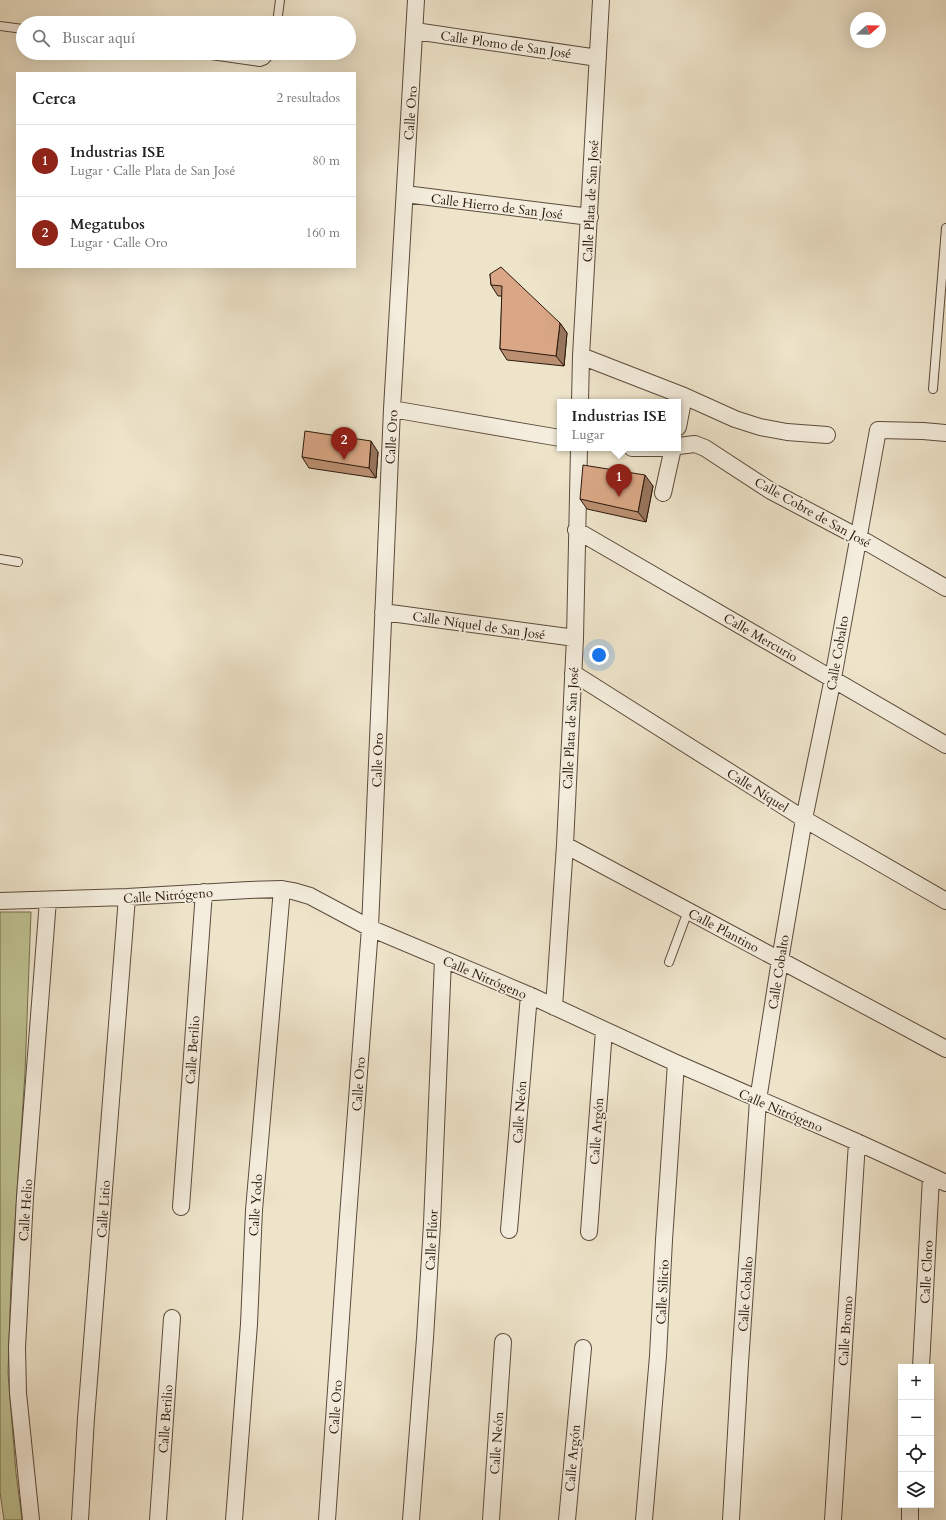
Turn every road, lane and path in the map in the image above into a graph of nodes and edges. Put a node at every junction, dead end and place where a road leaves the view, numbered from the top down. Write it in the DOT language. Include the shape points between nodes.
graph roads {
  1 [pos="280,0"];
  2 [pos="416,0"];
  3 [pos="601,0"];
  4 [pos="278,16"];
  5 [pos="0,26"];
  6 [pos="16,28"];
  7 [pos="415,31"];
  8 [pos="598,58"];
  9 [pos="246,60"];
  10 [pos="265,60"];
  11 [pos="404,194"];
  12 [pos="590,217"];
  13 [pos="946,228"];
  14 [pos="581,356"];
  15 [pos="933,389"];
  16 [pos="684,396"];
  17 [pos="580,399"];
  18 [pos="392,409"];
  19 [pos="681,412"];
  20 [pos="946,433"];
  21 [pos="827,435"];
  22 [pos="557,437"];
  23 [pos="681,446"];
  24 [pos="579,451"];
  25 [pos="673,451"];
  26 [pos="663,493"];
  27 [pos="576,530"];
  28 [pos="858,537"];
  29 [pos="0,558"];
  30 [pos="18,562"];
  31 [pos="946,588"];
  32 [pos="383,612"];
  33 [pos="575,638"];
  34 [pos="573,673"];
  35 [pos="833,678"];
  36 [pos="946,745"];
  37 [pos="804,819"];
  38 [pos="565,845"];
  39 [pos="282,889"];
  40 [pos="204,892"];
  41 [pos="127,897"];
  42 [pos="0,900"];
  43 [pos="48,900"];
  44 [pos="946,901"];
  45 [pos="688,911"];
  46 [pos="370,928"];
  47 [pos="443,959"];
  48 [pos="780,960"];
  49 [pos="669,962"];
  50 [pos="528,995"];
  51 [pos="554,1007"];
  52 [pos="604,1030"];
  53 [pos="946,1049"];
  54 [pos="676,1063"];
  55 [pos="758,1100"];
  56 [pos="857,1142"];
  57 [pos="931,1176"];
  58 [pos="946,1183"];
  59 [pos="181,1207"];
  60 [pos="509,1230"];
  61 [pos="589,1232"];
  62 [pos="172,1318"];
  63 [pos="503,1342"];
  64 [pos="583,1348"];
  65 [pos="921,1364"];
  66 [pos="910,1508"];
  67 [pos="31,1520"];
  68 [pos="80,1520"];
  69 [pos="158,1520"];
  70 [pos="234,1520"];
  71 [pos="327,1520"];
  72 [pos="411,1520"];
  73 [pos="491,1520"];
  74 [pos="566,1520"];
  75 [pos="644,1520"];
  76 [pos="731,1520"];
  77 [pos="833,1520"];
  78 [pos="910,1520"];
  1 -- 4 [label="lane"];
  2 -- 7 [label="street, Calle Oro"];
  3 -- 8 [label="street, Calle Plata de San José"];
  5 -- 6 [label="lane"];
  7 -- 8 [label="street, Calle Plomo de San José"];
  7 -- 11 [label="street, Calle Oro"];
  8 -- 12 [label="street, Calle Plata de San José"];
  9 -- 10 [label="lane"];
  11 -- 12 [label="street, Calle Hierro de San José"];
  11 -- 18 [label="street, Calle Oro"];
  12 -- 14 [label="street, Calle Plata de San José"];
  13 -- 15 [label="lane"];
  14 -- 16 [label="street"];
  14 -- 17 [label="street, Calle Plata de San José"];
  16 -- 19 [label="street"];
  16 -- 21 [label="street" via="735,419 760,427"];
  18 -- 22 [label="street"];
  18 -- 32 [label="street, Calle Oro"];
  20 -- 28 [label="street, Calle Cobalto" via="878,430"];
  23 -- 28 [label="street, Calle Cobre de San José" via="695,444 705,448 771,491"];
  24 -- 27 [label="street, Calle Plata de San José"];
  25 -- 26 [label="street"];
  27 -- 33 [label="street, Calle Plata de San José"];
  27 -- 35 [label="street, Calle Mercurio"];
  28 -- 31 [label="street, Calle Cobre de San José"];
  28 -- 35 [label="street, Calle Cobalto"];
  29 -- 30 [label="lane"];
  32 -- 33 [label="street, Calle Níquel de San José"];
  32 -- 46 [label="street, Calle Oro"];
  33 -- 34 [label="street, Calle Plata de San José"];
  34 -- 37 [label="street, Calle Níquel"];
  34 -- 38 [label="street, Calle Plata de San José"];
  35 -- 36 [label="street, Calle Mercurio"];
  35 -- 37 [label="street, Calle Cobalto"];
  37 -- 44 [label="street, Calle Níquel"];
  37 -- 48 [label="street, Calle Cobalto"];
  38 -- 45 [label="street, Calle Plantino"];
  38 -- 51 [label="street, Calle Plata de San José"];
  39 -- 40 [label="street, Calle Nitrógeno"];
  39 -- 46 [label="street, Calle Nitrógeno" via="310,896"];
  39 -- 70 [label="street, Calle Yodo" via="254,1210 249,1324"];
  40 -- 41 [label="street, Calle Nitrógeno"];
  40 -- 59 [label="street, Calle Berilio"];
  41 -- 43 [label="street, Calle Nitrógeno"];
  41 -- 68 [label="street, Calle Litio"];
  42 -- 43 [label="street, Calle Nitrógeno"];
  43 -- 67 [label="street, Calle Helio" via="17,1333 18,1393"];
  45 -- 48 [label="street, Calle Plantino"];
  45 -- 49 [label="lane"];
  46 -- 47 [label="street, Calle Nitrógeno"];
  46 -- 71 [label="street, Calle Oro"];
  47 -- 50 [label="street, Calle Nitrógeno"];
  47 -- 72 [label="street, Calle Flúor" via="432,1224"];
  48 -- 53 [label="street, Calle Plantino"];
  48 -- 55 [label="street, Calle Cobalto"];
  50 -- 51 [label="street, Calle Nitrógeno"];
  50 -- 60 [label="street, Calle Neón"];
  51 -- 52 [label="street, Calle Nitrógeno"];
  52 -- 54 [label="street, Calle Nitrógeno"];
  52 -- 61 [label="street, Calle Argón"];
  54 -- 55 [label="street, Calle Nitrógeno"];
  54 -- 75 [label="street, Calle Silicio" via="658,1356"];
  55 -- 56 [label="street, Calle Nitrógeno"];
  55 -- 76 [label="street, Calle Cobalto"];
  56 -- 57 [label="street, Calle Nitrógeno"];
  56 -- 77 [label="street, Calle Bromo"];
  57 -- 58 [label="street, Calle Nitrógeno"];
  57 -- 65 [label="street, Calle Cloro"];
  62 -- 69 [label="street, Calle Berilio"];
  63 -- 73 [label="street, Calle Neón"];
  64 -- 74 [label="street, Calle Argón"];
  66 -- 78 [label="street"];
}
